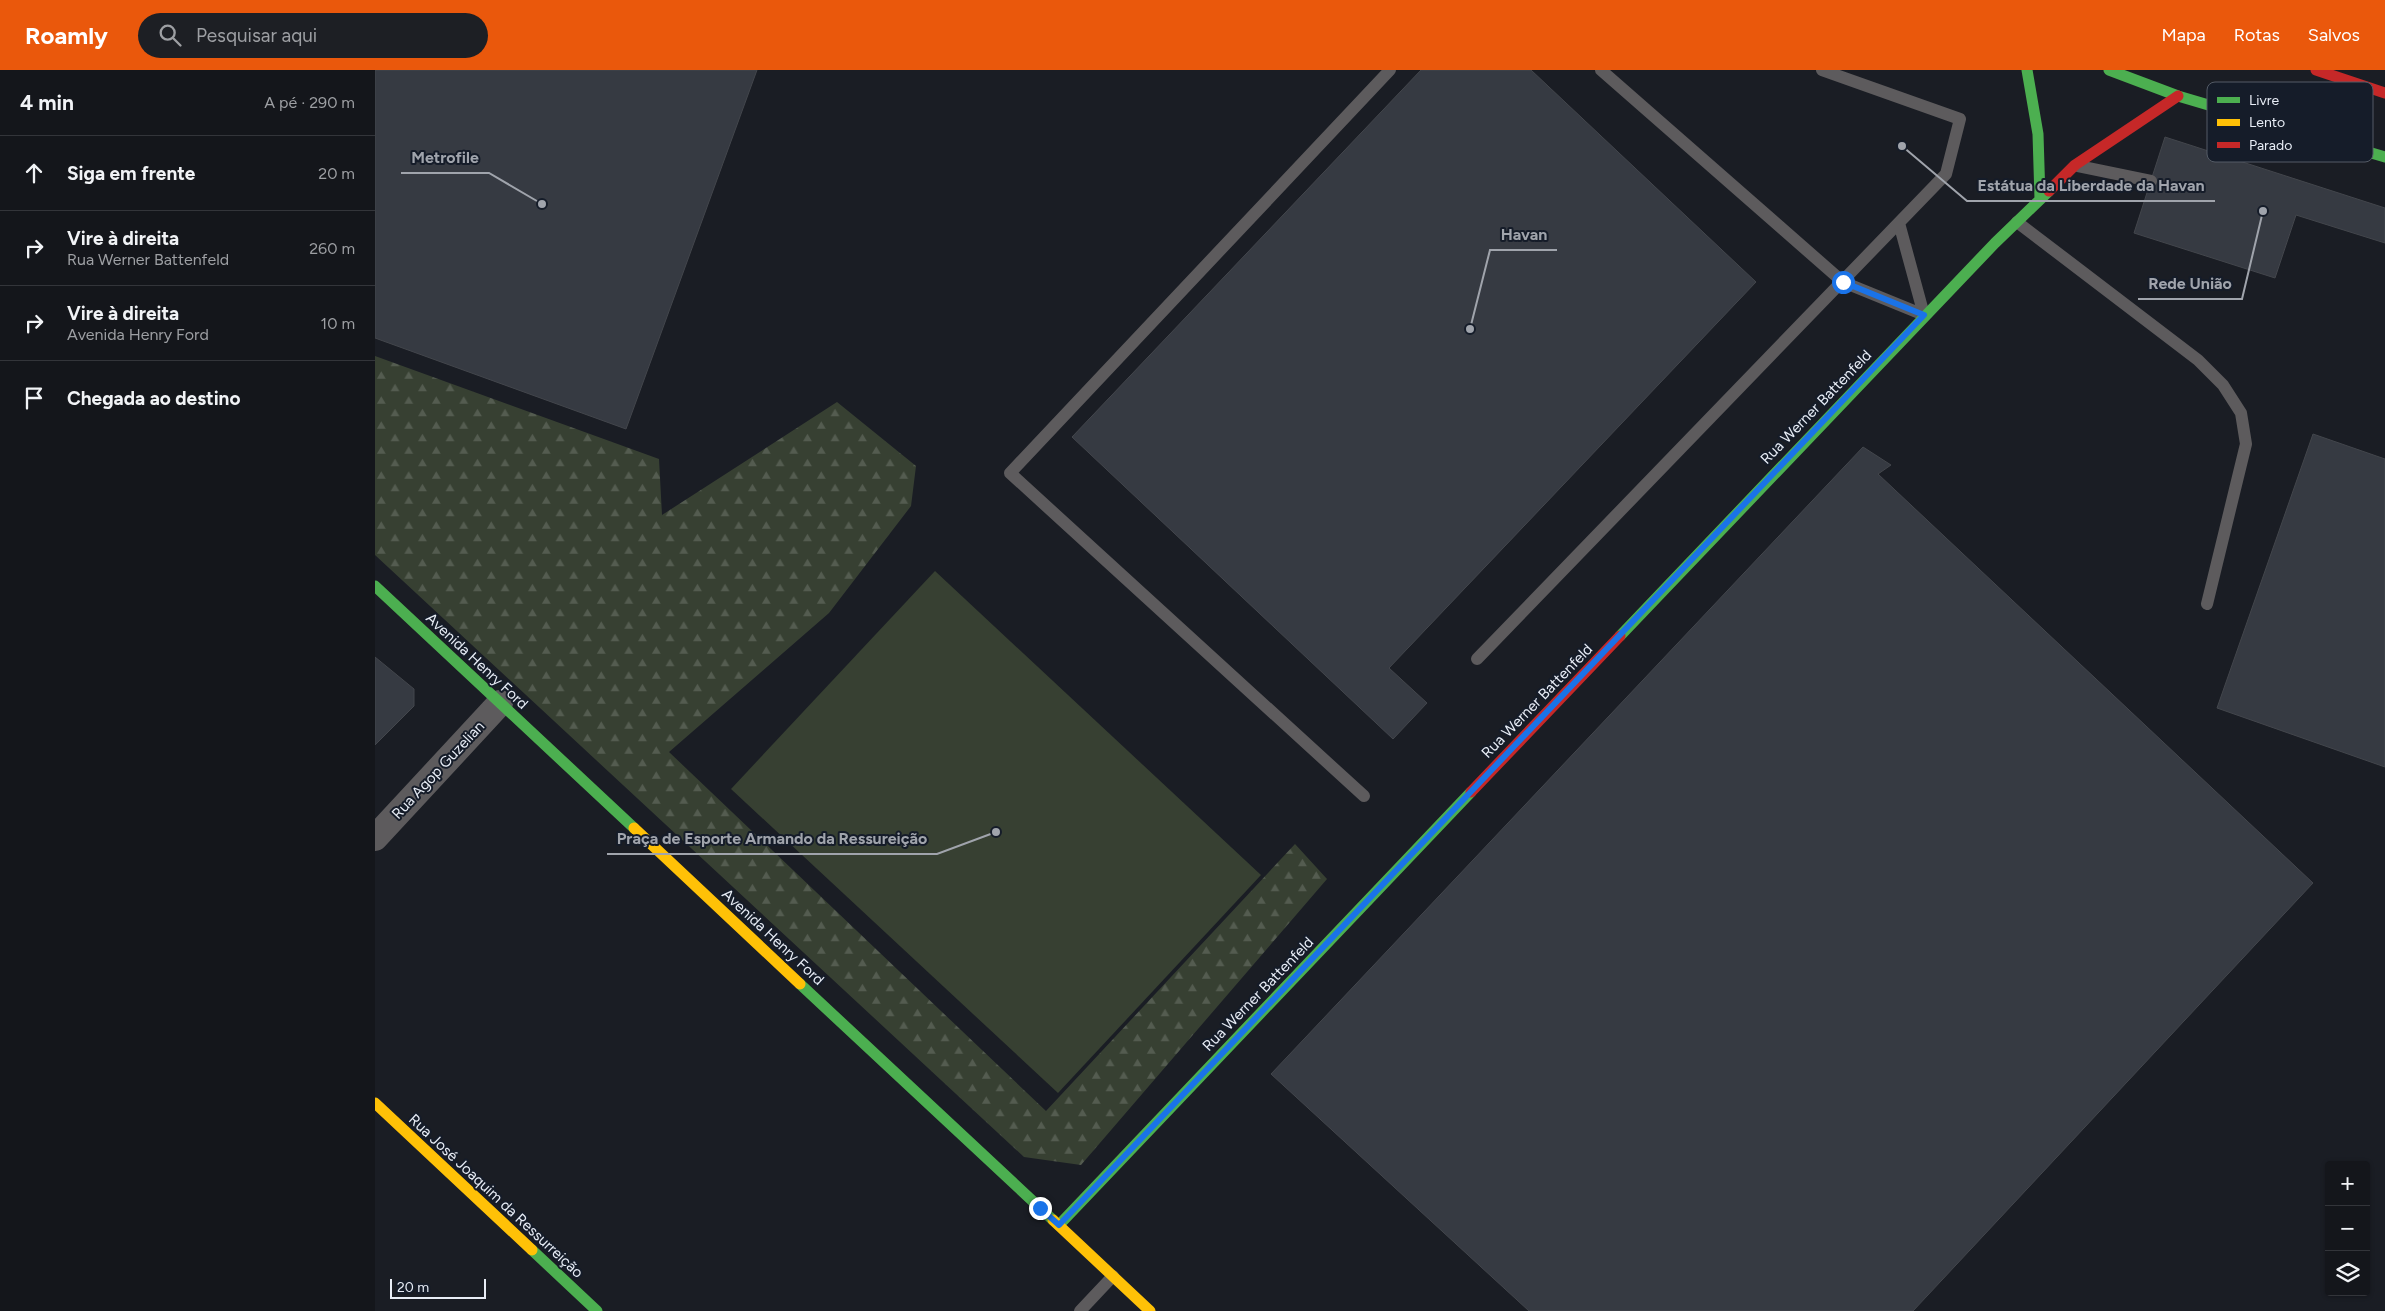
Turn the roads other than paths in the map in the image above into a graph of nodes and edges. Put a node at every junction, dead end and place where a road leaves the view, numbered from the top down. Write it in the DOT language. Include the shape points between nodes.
graph roads {
  1 [pos="1389,70"];
  2 [pos="1601,70"];
  3 [pos="1822,70"];
  4 [pos="2027,70"];
  5 [pos="2109,70"];
  6 [pos="2316,70"];
  7 [pos="2352,82"];
  8 [pos="2373,89"];
  9 [pos="2385,93"];
  10 [pos="2178,96"];
  11 [pos="2207,105"];
  12 [pos="2373,153"];
  13 [pos="2385,157"];
  14 [pos="2075,165"];
  15 [pos="2151,181"];
  16 [pos="2040,199"];
  17 [pos="2017,222"];
  18 [pos="1899,223"];
  19 [pos="1843,282"];
  20 [pos="1924,315"];
  21 [pos="375,586"];
  22 [pos="2207,604"];
  23 [pos="1477,658"];
  24 [pos="500,703"];
  25 [pos="1364,796"];
  26 [pos="375,838"];
  27 [pos="375,1103"];
  28 [pos="1059,1225"];
  29 [pos="1113,1276"];
  30 [pos="597,1311"];
  31 [pos="1080,1311"];
  32 [pos="1150,1311"];
  1 -- 25 [label="lane" via="1010,473"];
  2 -- 19 [label="lane"];
  3 -- 18 [label="lane" via="1960,119 1946,174"];
  4 -- 16 [label="main road" via="2039,137"];
  5 -- 10 [label="main road"];
  6 -- 7 [label="main road"];
  8 -- 9 [label="main road"];
  10 -- 11 [label="main road"];
  10 -- 14 [label="main road, Rua Werner Battenfeld"];
  12 -- 13 [label="main road"];
  14 -- 15 [label="lane"];
  14 -- 16 [label="main road, Rua Werner Battenfeld"];
  16 -- 17 [label="main road, Rua Werner Battenfeld"];
  17 -- 20 [label="main road, Rua Werner Battenfeld"];
  17 -- 22 [label="lane" via="2198,360 2223,385 2241,413 2246,444"];
  18 -- 19 [label="lane"];
  18 -- 20 [label="lane"];
  19 -- 20 [label="lane"];
  19 -- 23 [label="lane"];
  20 -- 28 [label="main road, Rua Werner Battenfeld"];
  21 -- 24 [label="main road, Avenida Henry Ford"];
  24 -- 26 [label="street, Rua Agop Guzelian"];
  24 -- 28 [label="main road, Avenida Henry Ford"];
  27 -- 30 [label="main road, Rua José Joaquim da Ressurreição"];
  28 -- 29 [label="main road, Avenida Henry Ford"];
  29 -- 31 [label="lane"];
  29 -- 32 [label="main road, Avenida Henry Ford"];
}
